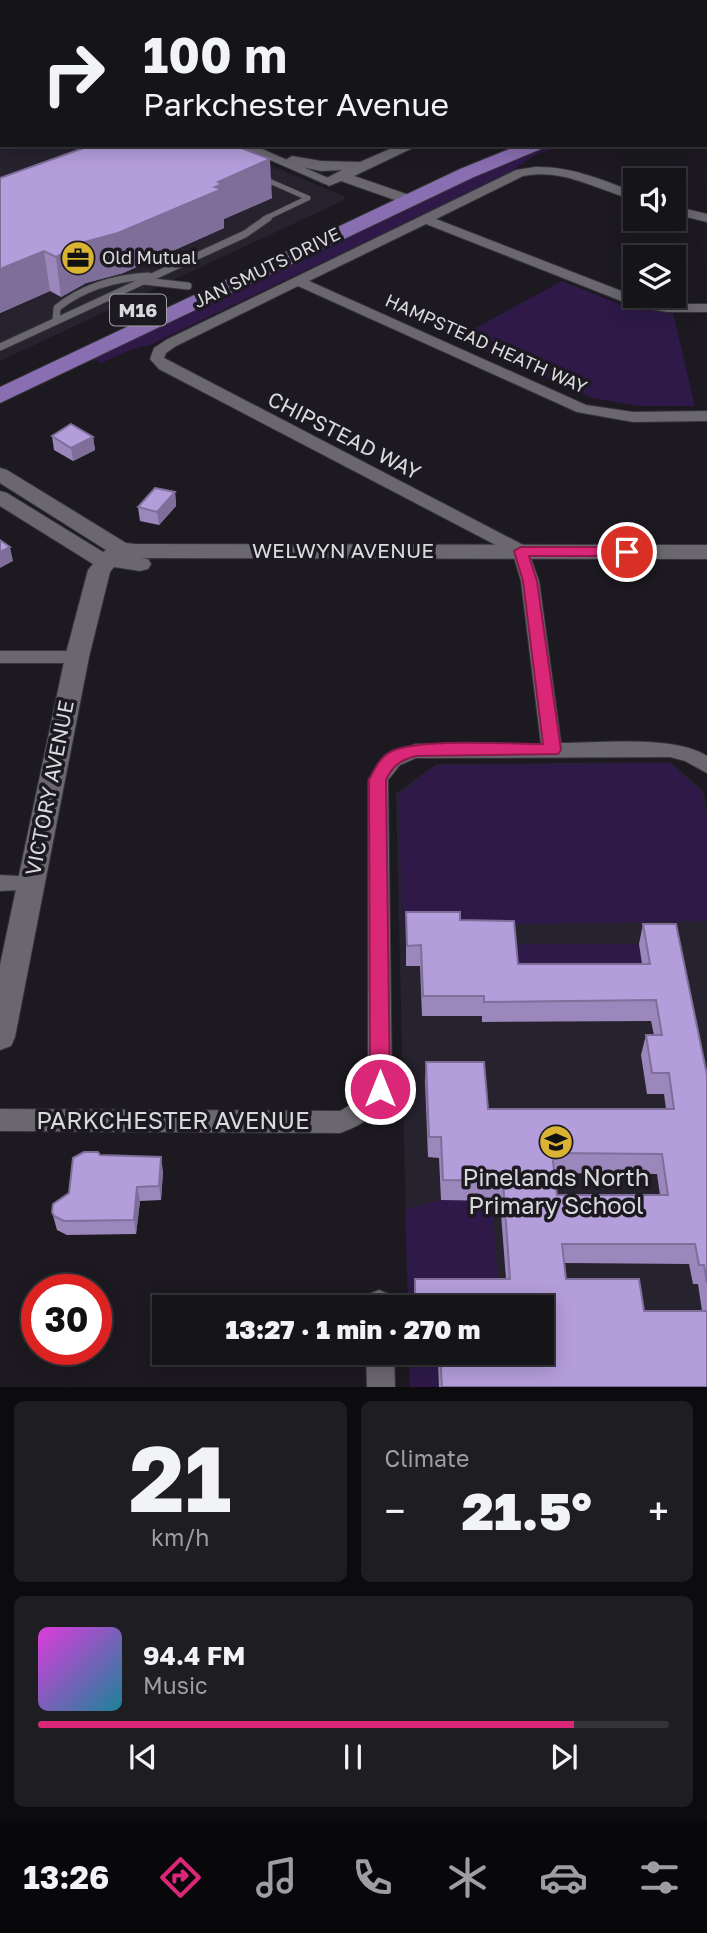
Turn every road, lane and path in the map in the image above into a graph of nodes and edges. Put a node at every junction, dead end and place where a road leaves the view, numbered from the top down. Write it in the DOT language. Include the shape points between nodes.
graph roads {
  1 [pos="245,147"];
  2 [pos="407,147"];
  3 [pos="489,147"];
  4 [pos="530,147"];
  5 [pos="262,158"];
  6 [pos="247,159"];
  7 [pos="292,161"];
  8 [pos="375,161"];
  9 [pos="251,173"];
  10 [pos="335,179"];
  11 [pos="623,192"];
  12 [pos="391,200"];
  13 [pos="686,213"];
  14 [pos="707,218"];
  15 [pos="426,219"];
  16 [pos="154,275"];
  17 [pos="143,281"];
  18 [pos="298,281"];
  19 [pos="188,286"];
  20 [pos="707,308"];
  21 [pos="56,321"];
  22 [pos="0,346"];
  23 [pos="0,374"];
  24 [pos="0,396"];
  25 [pos="707,416"];
  26 [pos="0,474"];
  27 [pos="0,497"];
  28 [pos="707,552"];
  29 [pos="113,555"];
  30 [pos="523,559"];
  31 [pos="151,567"];
  32 [pos="707,568"];
  33 [pos="96,589"];
  34 [pos="0,657"];
  35 [pos="77,657"];
  36 [pos="552,750"];
  37 [pos="707,766"];
  38 [pos="0,883"];
  39 [pos="31,883"];
  40 [pos="0,1037"];
  41 [pos="380,1074"];
  42 [pos="403,1074"];
  43 [pos="0,1120"];
  44 [pos="380,1365"];
  45 [pos="381,1387"];
  1 -- 5 [label="street"];
  2 -- 8 [label="street"];
  3 -- 12 [label="main road, JAN SMUTS DRIVE / M16"];
  4 -- 12 [label="main road, JAN SMUTS DRIVE / M16"];
  5 -- 6 [label="lane"];
  5 -- 7 [label="street"];
  5 -- 10 [label="street"];
  7 -- 8 [label="street" via="331,166"];
  7 -- 10 [label="street"];
  8 -- 10 [label="street"];
  9 -- 16 [label="lane" via="308,198 261,220 245,234"];
  10 -- 12 [label="street"];
  11 -- 15 [label="street" via="568,173 535,169"];
  12 -- 19 [label="main road, JAN SMUTS DRIVE / M16"];
  12 -- 24 [label="main road, JAN SMUTS DRIVE / M16"];
  13 -- 14 [label="street"];
  15 -- 18 [label="street"];
  15 -- 20 [label="street" via="639,303"];
  16 -- 17 [label="lane"];
  16 -- 21 [label="lane" via="118,278 65,301 57,308"];
  17 -- 19 [label="lane"];
  17 -- 21 [label="lane"];
  18 -- 25 [label="street, HAMPSTEAD HEATH WAY" via="582,408 633,417"];
  18 -- 30 [label="street, CHIPSTEAD WAY" via="159,351 157,359"];
  19 -- 23 [label="main road, JAN SMUTS DRIVE / M16"];
  21 -- 22 [label="lane"];
  26 -- 29 [label="street, WELWYN AVENUE"];
  27 -- 29 [label="street, WELWYN AVENUE"];
  28 -- 30 [label="street, WELWYN AVENUE"];
  29 -- 30 [label="street, WELWYN AVENUE" via="141,551"];
  29 -- 31 [label="street, WELWYN AVENUE"];
  29 -- 33 [label="street, VICTORY AVENUE" via="99,570"];
  30 -- 31 [label="street, WELWYN AVENUE"];
  30 -- 32 [label="street, WELWYN AVENUE"];
  30 -- 36 [label="street" via="530,581"];
  31 -- 33 [label="street" via="116,574"];
  33 -- 35 [label="street, VICTORY AVENUE"];
  34 -- 35 [label="street"];
  35 -- 39 [label="street, VICTORY AVENUE"];
  36 -- 37 [label="street, PARKCHESTER AVENUE" via="670,750 691,755"];
  36 -- 41 [label="street, PARKCHESTER AVENUE" via="416,751 397,755 384,765 378,780"];
  38 -- 39 [label="street"];
  39 -- 40 [label="street, VICTORY AVENUE"];
  41 -- 42 [label="lane"];
  41 -- 43 [label="street, PARKCHESTER AVENUE" via="380,1089 371,1105 340,1122"];
  44 -- 45 [label="street"];
}
